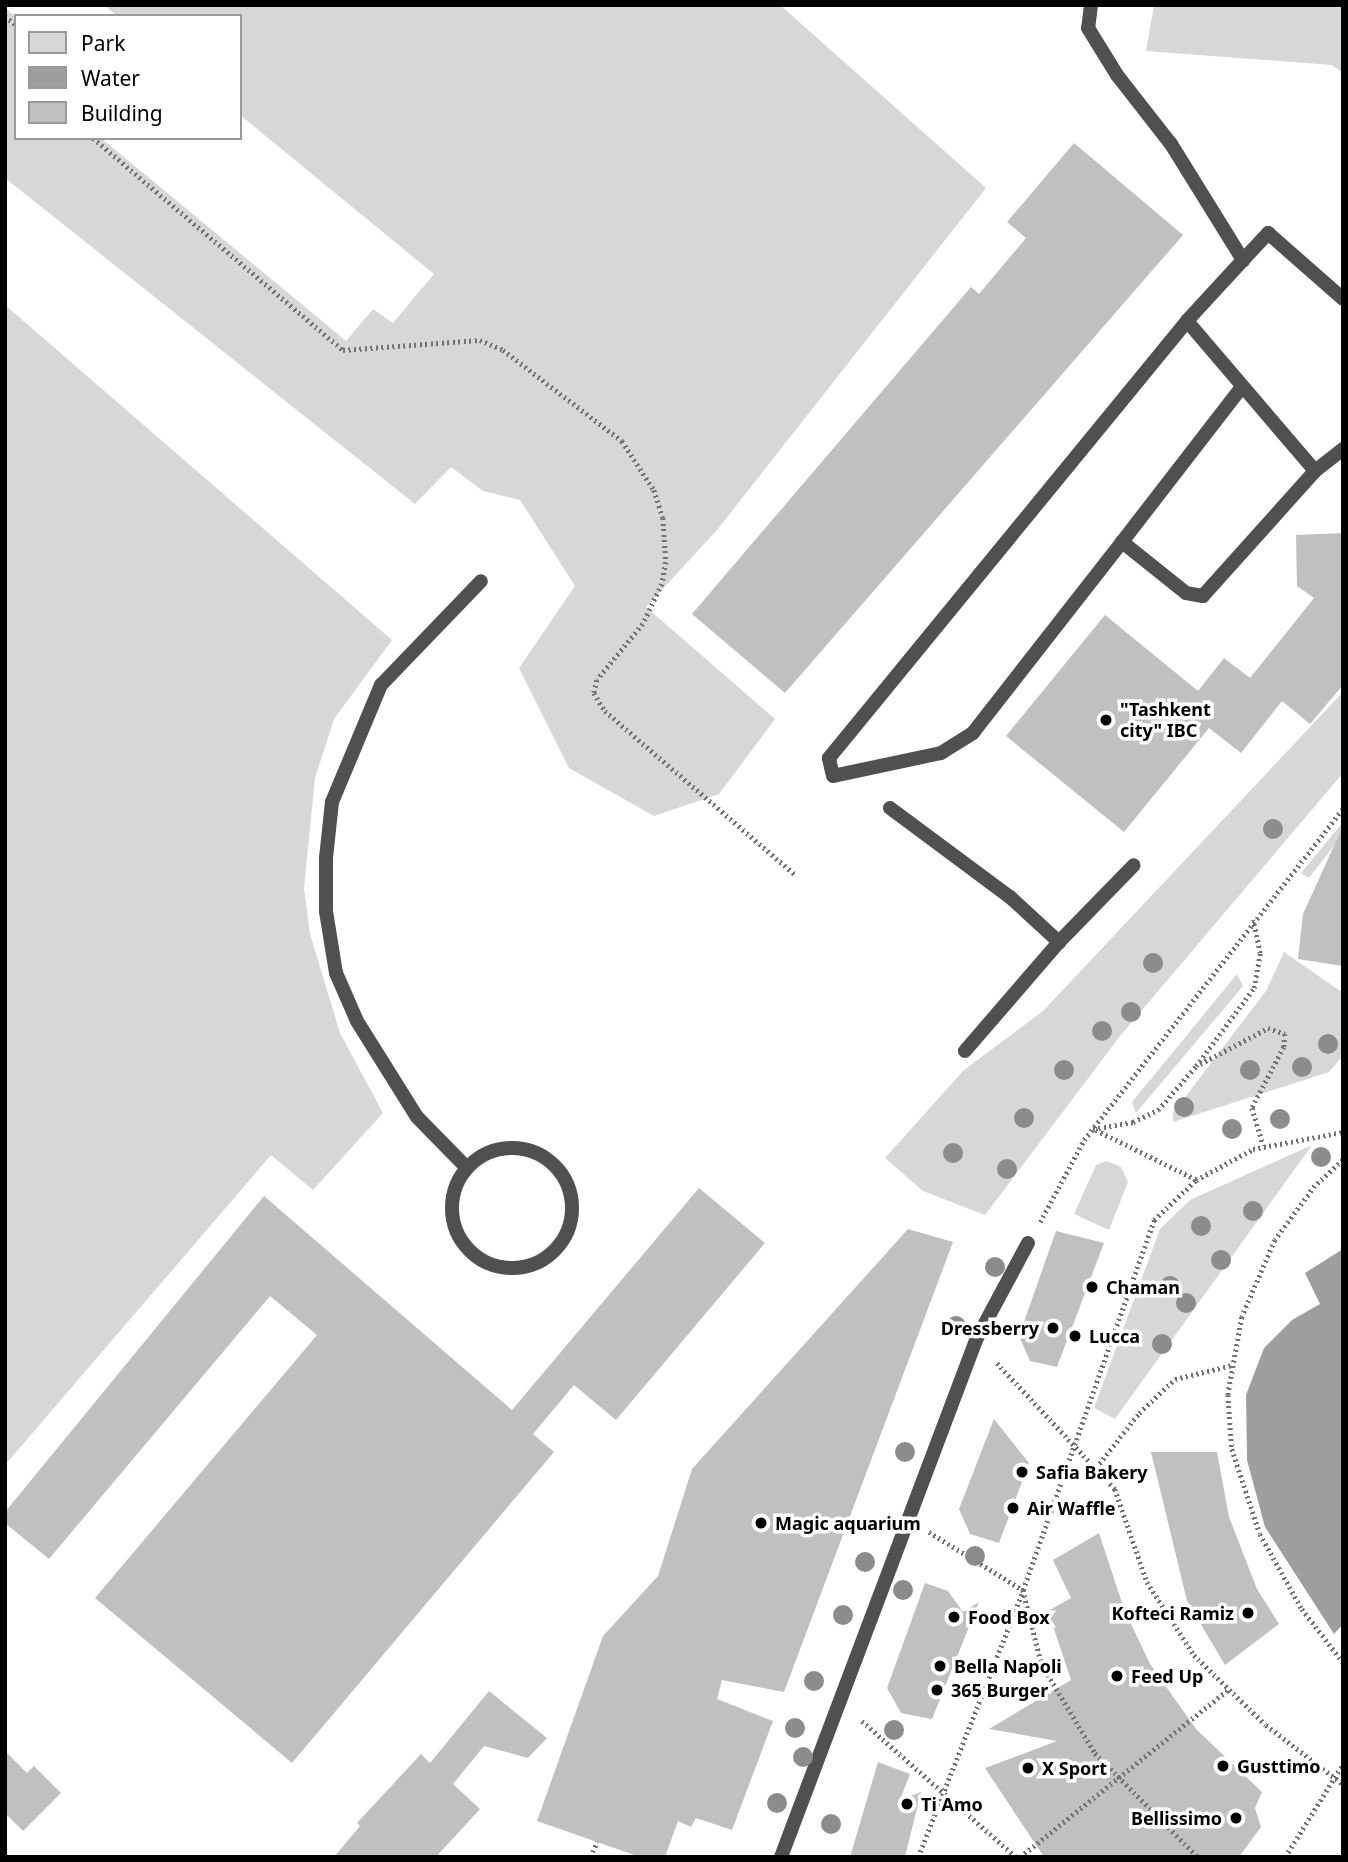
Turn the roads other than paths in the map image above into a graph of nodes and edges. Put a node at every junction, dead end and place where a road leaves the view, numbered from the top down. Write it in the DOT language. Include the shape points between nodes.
graph roads {
  1 [pos="1091,5"];
  2 [pos="1243,260"];
  3 [pos="1343,299"];
  4 [pos="1187,321"];
  5 [pos="1241,388"];
  6 [pos="1343,449"];
  7 [pos="1315,471"];
  8 [pos="1122,542"];
  9 [pos="481,581"];
  10 [pos="890,808"];
  11 [pos="1134,865"];
  12 [pos="1059,942"];
  13 [pos="965,1051"];
  14 [pos="467,1168"];
  15 [pos="1028,1243"];
  16 [pos="780,1857"];
  1 -- 2 [label="lane" via="1088,28 1116,75 1171,144"];
  2 -- 3 [label="lane" via="1268,233"];
  2 -- 4 [label="lane"];
  4 -- 5 [label="lane"];
  4 -- 8 [label="lane" via="829,758 833,776 941,753 973,733"];
  5 -- 7 [label="lane"];
  5 -- 8 [label="lane"];
  6 -- 7 [label="lane"];
  7 -- 8 [label="lane" via="1203,596 1186,593"];
  9 -- 14 [label="lane" via="381,685 332,802 326,858 326,911 336,973 357,1021 417,1117"];
  10 -- 12 [label="lane" via="1010,897"];
  11 -- 12 [label="lane"];
  12 -- 13 [label="lane"];
  14 -- 14 [label="lane" via="491,1153 519,1149 555,1167 572,1199 571,1219 552,1253 515,1268 478,1258 463,1243 452,1205"];
  15 -- 16 [label="lane" via="976,1340"];
}
